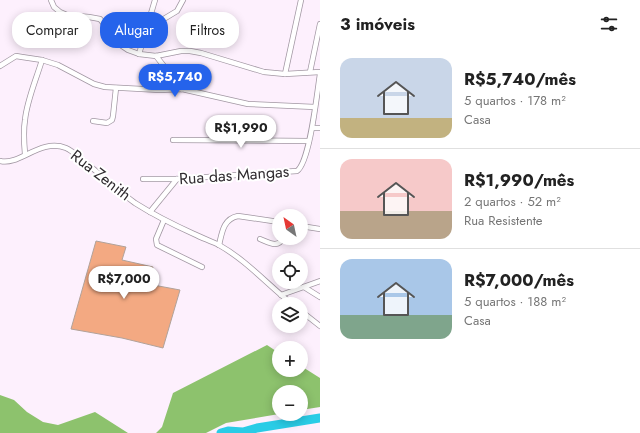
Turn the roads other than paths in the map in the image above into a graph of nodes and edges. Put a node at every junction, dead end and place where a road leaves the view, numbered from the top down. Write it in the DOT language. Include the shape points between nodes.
graph roads {
  1 [pos="51,0"];
  2 [pos="183,0"];
  3 [pos="300,0"];
  4 [pos="153,1"];
  5 [pos="151,12"];
  6 [pos="168,16"];
  7 [pos="320,24"];
  8 [pos="141,48"];
  9 [pos="139,54"];
  10 [pos="156,56"];
  11 [pos="42,60"];
  12 [pos="0,66"];
  13 [pos="310,72"];
  14 [pos="320,73"];
  15 [pos="285,74"];
  16 [pos="116,88"];
  17 [pos="182,89"];
  18 [pos="315,107"];
  19 [pos="93,121"];
  20 [pos="313,128"];
  21 [pos="320,128"];
  22 [pos="173,140"];
  23 [pos="309,141"];
  24 [pos="26,154"];
  25 [pos="0,161"];
  26 [pos="143,179"];
  27 [pos="177,179"];
  28 [pos="150,212"];
  29 [pos="164,220"];
  30 [pos="272,221"];
  31 [pos="308,227"];
  32 [pos="320,229"];
  33 [pos="260,239"];
  34 [pos="219,245"];
  35 [pos="272,245"];
  36 [pos="202,267"];
  37 [pos="320,281"];
  38 [pos="308,285"];
  39 [pos="295,289"];
  40 [pos="308,289"];
  41 [pos="281,294"];
  42 [pos="284,297"];
  43 [pos="320,297"];
  44 [pos="308,317"];
  45 [pos="320,326"];
  1 -- 9 [label="street" via="54,7 67,15 89,16 100,20 122,46"];
  2 -- 6 [label="street" via="177,11"];
  3 -- 15 [label="street"];
  4 -- 5 [label="street"];
  7 -- 13 [label="street"];
  8 -- 9 [label="street"];
  9 -- 10 [label="street"];
  10 -- 15 [label="street" via="190,51 264,72"];
  10 -- 17 [label="street"];
  11 -- 12 [label="street" via="16,56"];
  11 -- 16 [label="street" via="65,68 94,84"];
  11 -- 24 [label="street" via="27,107 24,137"];
  13 -- 14 [label="street"];
  13 -- 15 [label="street"];
  14 -- 18 [label="street, Rua das Mangas"];
  16 -- 17 [label="street"];
  16 -- 19 [label="street" via="112,120 107,123"];
  17 -- 18 [label="street" via="248,104"];
  18 -- 20 [label="street, Rua das Mangas"];
  20 -- 21 [label="street"];
  20 -- 23 [label="street, Rua das Mangas"];
  22 -- 23 [label="street"];
  23 -- 27 [label="street, Rua das Mangas" via="300,169 293,172"];
  24 -- 25 [label="street, Rua Zenith" via="12,161"];
  24 -- 28 [label="street, Rua Zenith" via="54,146 67,148"];
  26 -- 27 [label="street, Rua das Mangas"];
  27 -- 28 [label="street"];
  28 -- 29 [label="street, Rua Zenith"];
  29 -- 34 [label="street, Rua Zenith"];
  29 -- 36 [label="street" via="156,239 157,245"];
  30 -- 34 [label="street" via="232,217 225,223"];
  31 -- 32 [label="street"];
  33 -- 35 [label="street"];
  34 -- 41 [label="street, Rua Zenith"];
  37 -- 38 [label="street"];
  39 -- 41 [label="street"];
  40 -- 43 [label="street"];
  41 -- 42 [label="street"];
  44 -- 45 [label="street"];
}
